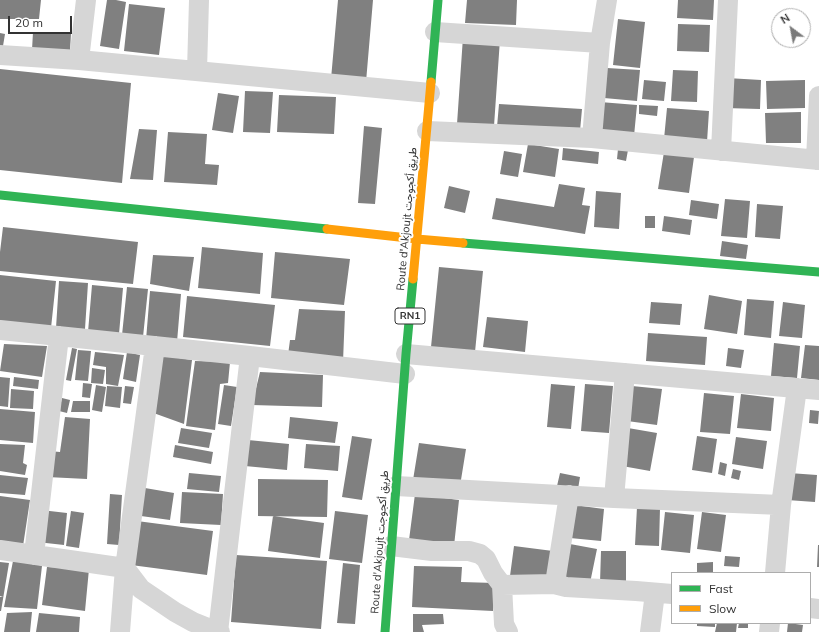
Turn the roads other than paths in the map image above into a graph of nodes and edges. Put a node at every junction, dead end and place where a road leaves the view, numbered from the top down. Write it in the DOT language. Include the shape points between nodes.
graph roads {
  1 [pos="86,0"];
  2 [pos="199,0"];
  3 [pos="438,0"];
  4 [pos="607,0"];
  5 [pos="728,0"];
  6 [pos="435,32"];
  7 [pos="600,43"];
  8 [pos="0,55"];
  9 [pos="79,60"];
  10 [pos="197,71"];
  11 [pos="430,93"];
  12 [pos="819,96"];
  13 [pos="427,130"];
  14 [pos="592,138"];
  15 [pos="721,150"];
  16 [pos="817,160"];
  17 [pos="0,195"];
  18 [pos="417,239"];
  19 [pos="819,272"];
  20 [pos="0,330"];
  21 [pos="59,336"];
  22 [pos="155,346"];
  23 [pos="406,354"];
  24 [pos="250,356"];
  25 [pos="625,373"];
  26 [pos="405,374"];
  27 [pos="797,388"];
  28 [pos="819,390"];
  29 [pos="396,486"];
  30 [pos="570,495"];
  31 [pos="614,498"];
  32 [pos="781,505"];
  33 [pos="391,546"];
  34 [pos="0,550"];
  35 [pos="34,555"];
  36 [pos="125,568"];
  37 [pos="775,572"];
  38 [pos="502,584"];
  39 [pos="554,584"];
  40 [pos="664,594"];
  41 [pos="120,632"];
  42 [pos="219,632"];
  43 [pos="385,632"];
  44 [pos="508,632"];
  45 [pos="650,632"];
  1 -- 9 [label="street"];
  2 -- 10 [label="street"];
  3 -- 6 [label="main road, Route d'Akjoujt طريق أكجوجت / RN1"];
  4 -- 7 [label="street"];
  5 -- 15 [label="street"];
  6 -- 7 [label="street"];
  6 -- 11 [label="main road, Route d'Akjoujt طريق أكجوجت / RN1"];
  7 -- 14 [label="street"];
  8 -- 9 [label="street"];
  9 -- 10 [label="street"];
  10 -- 11 [label="street"];
  11 -- 13 [label="main road, Route d'Akjoujt طريق أكجوجت / RN1"];
  12 -- 16 [label="street"];
  13 -- 14 [label="street"];
  13 -- 18 [label="main road, Route d'Akjoujt طريق أكجوجت / RN1"];
  14 -- 15 [label="street"];
  15 -- 16 [label="street"];
  17 -- 18 [label="main road"];
  18 -- 19 [label="main road"];
  18 -- 23 [label="main road, Route d'Akjoujt طريق أكجوجت / RN1"];
  20 -- 21 [label="street"];
  21 -- 22 [label="street"];
  21 -- 35 [label="street"];
  22 -- 24 [label="street"];
  22 -- 36 [label="street"];
  23 -- 25 [label="street"];
  23 -- 26 [label="main road, Route d'Akjoujt طريق أكجوجت / RN1"];
  24 -- 26 [label="street"];
  24 -- 42 [label="street"];
  25 -- 27 [label="street"];
  25 -- 31 [label="street"];
  26 -- 29 [label="main road, Route d'Akjoujt طريق أكجوجت / RN1"];
  27 -- 28 [label="street"];
  27 -- 32 [label="street"];
  29 -- 30 [label="street"];
  29 -- 33 [label="main road, Route d'Akjoujt طريق أكجوجت / RN1"];
  30 -- 31 [label="street"];
  30 -- 39 [label="street"];
  31 -- 32 [label="street"];
  32 -- 37 [label="street"];
  33 -- 38 [label="street" via="469,551 480,554"];
  33 -- 43 [label="main road, Route d'Akjoujt طريق أكجوجت / RN1"];
  34 -- 35 [label="street"];
  35 -- 36 [label="street"];
  36 -- 41 [label="street"];
  36 -- 42 [label="street" via="142,589 175,612"];
  38 -- 39 [label="street"];
  38 -- 44 [label="street" via="504,624"];
  39 -- 40 [label="street"];
  40 -- 45 [label="street"];
}
